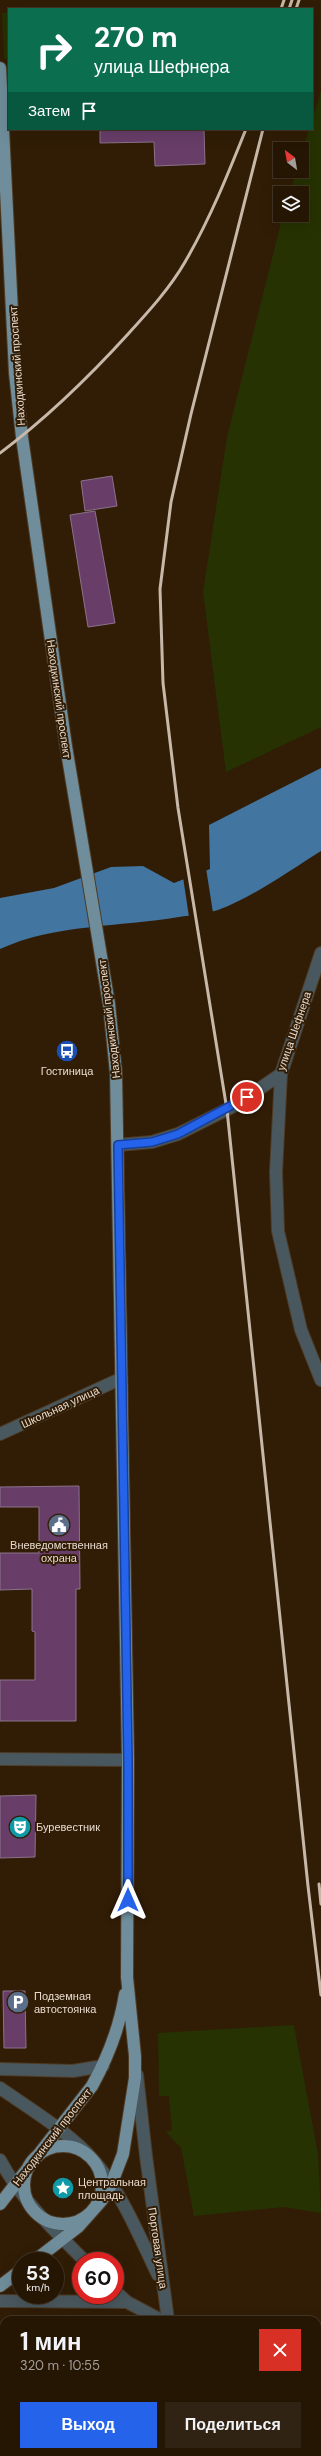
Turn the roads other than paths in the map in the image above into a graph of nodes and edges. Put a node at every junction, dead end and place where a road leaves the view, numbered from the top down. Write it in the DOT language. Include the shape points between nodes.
graph roads {
  1 [pos="0,68"];
  2 [pos="321,954"];
  3 [pos="281,1074"];
  4 [pos="118,1145"];
  5 [pos="120,1379"];
  6 [pos="321,1380"];
  7 [pos="0,1434"];
  8 [pos="0,1759"];
  9 [pos="128,1760"];
  10 [pos="127,1977"];
  11 [pos="135,2056"];
  12 [pos="103,2066"];
  13 [pos="0,2068"];
  14 [pos="0,2088"];
  15 [pos="59,2129"];
  16 [pos="36,2157"];
  17 [pos="92,2159"];
  18 [pos="0,2160"];
  19 [pos="14,2185"];
  20 [pos="111,2186"];
  21 [pos="0,2204"];
  22 [pos="35,2212"];
  23 [pos="90,2213"];
  24 [pos="64,2239"];
  25 [pos="46,2252"];
  26 [pos="76,2252"];
  27 [pos="12,2277"];
  28 [pos="163,2285"];
  29 [pos="0,2286"];
  30 [pos="124,2299"];
  31 [pos="0,2302"];
  32 [pos="127,2302"];
  33 [pos="153,2316"];
  34 [pos="167,2316"];
  1 -- 4 [label="main road, Находкинский проспект" via="19,408 66,746 103,960 116,1073"];
  2 -- 3 [label="street, улица Шефнера"];
  3 -- 4 [label="street, улица Шефнера" via="236,1105 178,1134 152,1142"];
  3 -- 6 [label="street" via="276,1172 278,1231 301,1330"];
  4 -- 5 [label="main road, Находкинский проспект"];
  5 -- 7 [label="street, Школьная улица"];
  5 -- 9 [label="main road, Находкинский проспект"];
  8 -- 9 [label="street"];
  9 -- 10 [label="main road, Находкинский проспект"];
  10 -- 11 [label="main road, Находкинский проспект"];
  10 -- 12 [label="main road, Находкинский проспект" via="122,2011"];
  11 -- 20 [label="main road, Находкинский проспект" via="135,2078 127,2136"];
  11 -- 28 [label="street, Портовая улица"];
  12 -- 13 [label="street" via="60,2071"];
  12 -- 15 [label="main road, Находкинский проспект" via="81,2102"];
  14 -- 15 [label="street"];
  15 -- 16 [label="main road, Находкинский проспект"];
  15 -- 17 [label="street"];
  16 -- 17 [label="main road" via="53,2148 70,2147 82,2151"];
  16 -- 19 [label="main road, Находкинский проспект"];
  16 -- 22 [label="main road" via="29,2166 25,2178 28,2202"];
  17 -- 20 [label="street"];
  17 -- 23 [label="main road" via="99,2168 102,2192"];
  18 -- 19 [label="street"];
  19 -- 21 [label="main road, Находкинский проспект"];
  19 -- 22 [label="street"];
  20 -- 23 [label="main road, Находкинский проспект"];
  20 -- 28 [label="street"];
  22 -- 23 [label="main road" via="44,2220 62,2224 80,2220"];
  22 -- 24 [label="street"];
  23 -- 24 [label="main road, Находкинский проспект"];
  24 -- 25 [label="main road, Находкинский проспект"];
  24 -- 26 [label="street"];
  27 -- 29 [label="main road"];
  28 -- 34 [label="street, Портовая улица"];
  30 -- 32 [label="street"];
  31 -- 32 [label="street"];
  32 -- 33 [label="street"];
}
